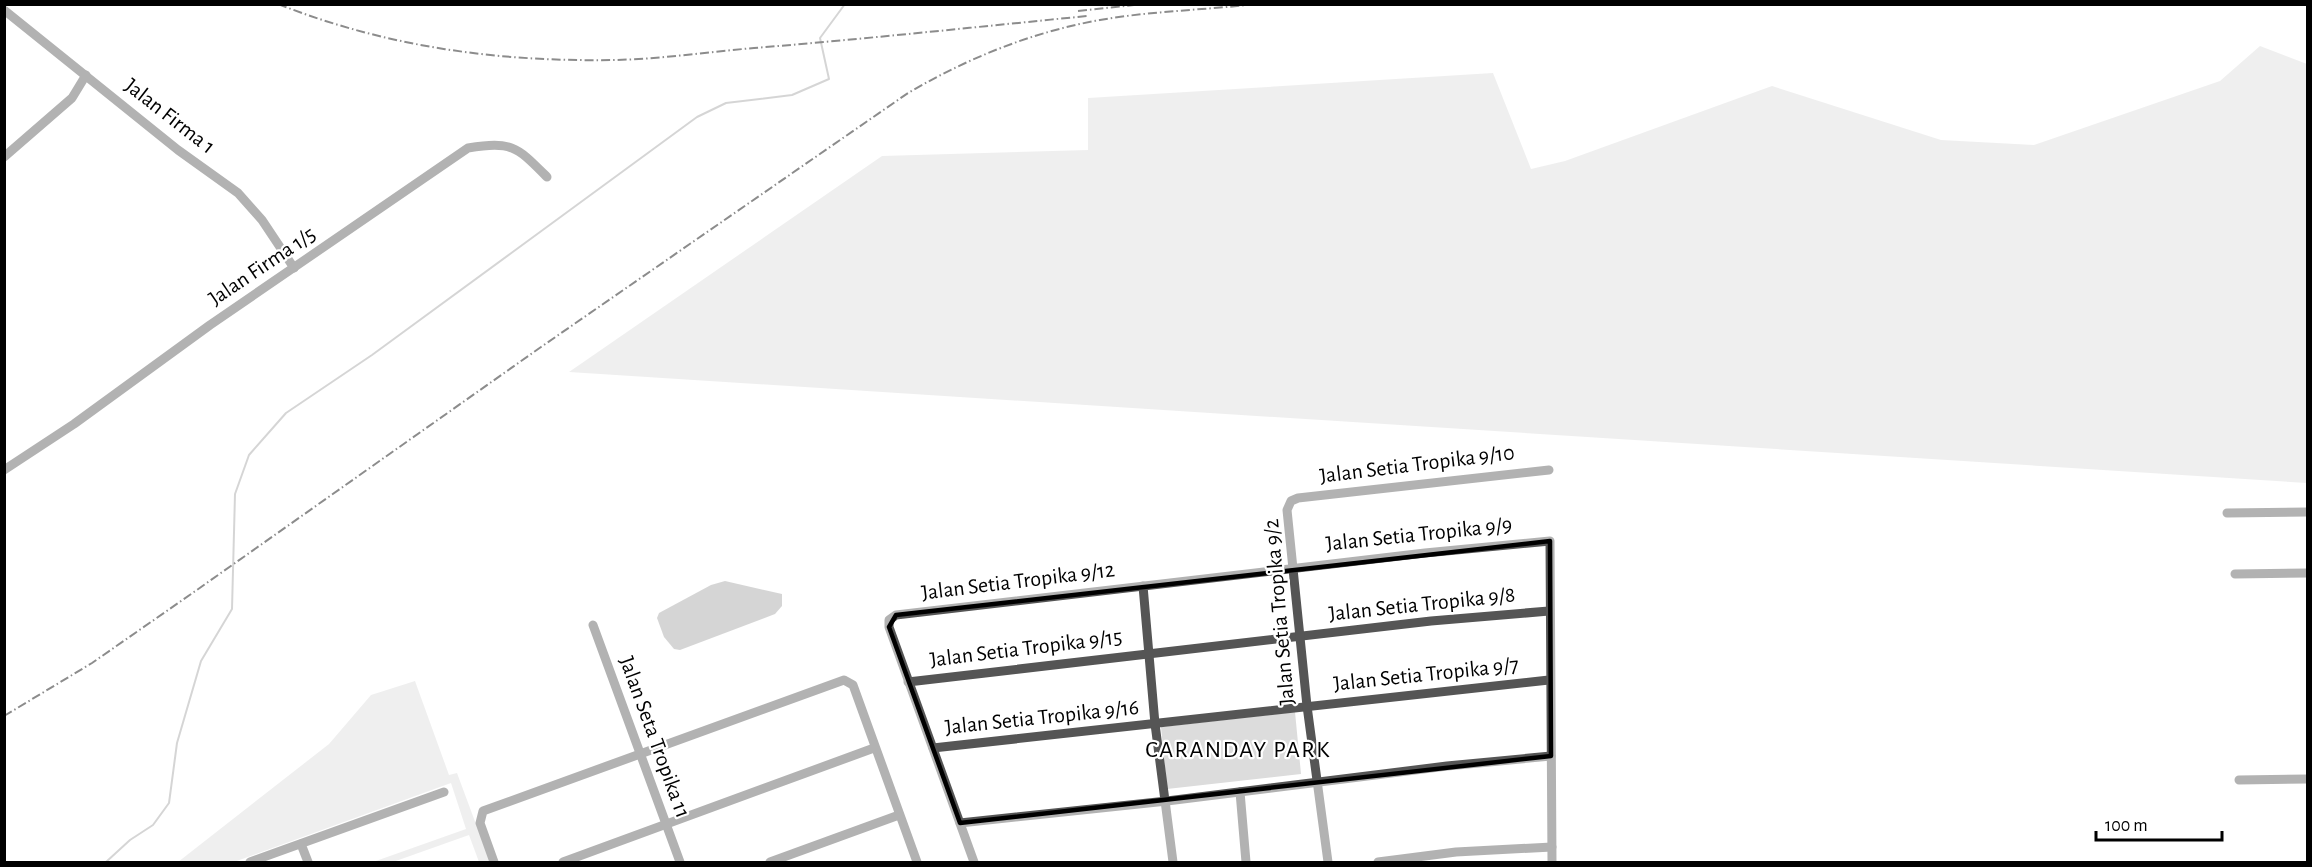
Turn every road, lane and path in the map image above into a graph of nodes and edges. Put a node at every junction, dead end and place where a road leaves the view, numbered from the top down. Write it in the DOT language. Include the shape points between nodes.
graph roads {
  1 [pos="4,10"];
  2 [pos="86,75"];
  3 [pos="4,157"];
  4 [pos="547,177"];
  5 [pos="294,268"];
  6 [pos="6,466"];
  7 [pos="1549,470"];
  8 [pos="1291,501"];
  9 [pos="2227,513"];
  10 [pos="2307,513"];
  11 [pos="1292,568"];
  12 [pos="2307,573"];
  13 [pos="2235,574"];
  14 [pos="1143,586"];
  15 [pos="1549,610"];
  16 [pos="593,625"];
  17 [pos="1300,636"];
  18 [pos="1149,653"];
  19 [pos="1549,680"];
  20 [pos="909,682"];
  21 [pos="1307,706"];
  22 [pos="1155,724"];
  23 [pos="874,748"];
  24 [pos="933,748"];
  25 [pos="641,752"];
  26 [pos="1551,756"];
  27 [pos="2307,779"];
  28 [pos="2239,780"];
  29 [pos="1316,781"];
  30 [pos="444,792"];
  31 [pos="1240,792"];
  32 [pos="1167,801"];
  33 [pos="899,815"];
  34 [pos="960,823"];
  35 [pos="667,824"];
  36 [pos="301,844"];
  37 [pos="1551,847"];
  38 [pos="250,862"];
  39 [pos="308,862"];
  40 [pos="494,862"];
  41 [pos="563,862"];
  42 [pos="680,862"];
  43 [pos="770,862"];
  44 [pos="917,862"];
  45 [pos="974,862"];
  46 [pos="1173,862"];
  47 [pos="1246,862"];
  48 [pos="1328,862"];
  49 [pos="1378,862"];
  50 [pos="1551,862"];
  1 -- 2 [label="street, Jalan Firma 1"];
  2 -- 3 [label="street" via="72,98"];
  2 -- 5 [label="street, Jalan Firma 1" via="238,193 262,220"];
  4 -- 5 [label="street, Jalan Firma 1/5" via="520,150 504,145 468,147"];
  5 -- 6 [label="street, Jalan Firma 1/5"];
  7 -- 8 [label="street, Jalan Setia Tropika 9/10"];
  8 -- 11 [label="street, Jalan Setia Tropika 9/2" via="1287,510"];
  9 -- 10 [label="street"];
  11 -- 14 [label="street, Jalan Setia Tropika 9/9"];
  11 -- 15 [label="street, Jalan Setia Tropika 9/9" via="1550,541"];
  11 -- 17 [label="street, Jalan Setia Tropika 9/2"];
  12 -- 13 [label="street"];
  14 -- 18 [label="street"];
  14 -- 20 [label="street, Jalan Setia Tropika 9/12" via="896,615 889,620 889,627"];
  15 -- 17 [label="street, Jalan Setia Tropika 9/8"];
  15 -- 19 [label="street"];
  16 -- 25 [label="street, Jalan Seta Tropika 11"];
  17 -- 18 [label="street, Jalan Setia Tropika 9/8"];
  17 -- 21 [label="street, Jalan Setia Tropika 9/2"];
  18 -- 20 [label="street, Jalan Setia Tropika 9/15"];
  18 -- 22 [label="street"];
  19 -- 21 [label="street, Jalan Setia Tropika 9/7"];
  19 -- 26 [label="street"];
  20 -- 24 [label="street"];
  21 -- 22 [label="street, Jalan Setia Tropika 9/7"];
  21 -- 29 [label="street, Jalan Setia Tropika 9/2"];
  22 -- 24 [label="street, Jalan Setia Tropika 9/16"];
  22 -- 32 [label="street"];
  23 -- 25 [label="street" via="853,685 844,680"];
  23 -- 33 [label="street"];
  23 -- 35 [label="street"];
  24 -- 34 [label="street"];
  25 -- 35 [label="street, Jalan Seta Tropika 11"];
  25 -- 40 [label="street" via="483,811 480,824"];
  26 -- 29 [label="street"];
  26 -- 37 [label="street"];
  27 -- 28 [label="street"];
  29 -- 31 [label="street"];
  29 -- 48 [label="street, Jalan Setia Tropika 9/2"];
  30 -- 36 [label="street"];
  31 -- 32 [label="street"];
  31 -- 47 [label="street"];
  32 -- 34 [label="street"];
  32 -- 46 [label="street"];
  33 -- 43 [label="street"];
  33 -- 44 [label="street"];
  34 -- 45 [label="street"];
  35 -- 41 [label="street"];
  35 -- 42 [label="street, Jalan Seta Tropika 11"];
  36 -- 38 [label="street"];
  36 -- 39 [label="street"];
  37 -- 49 [label="street" via="1456,852"];
  37 -- 50 [label="street"];
}
